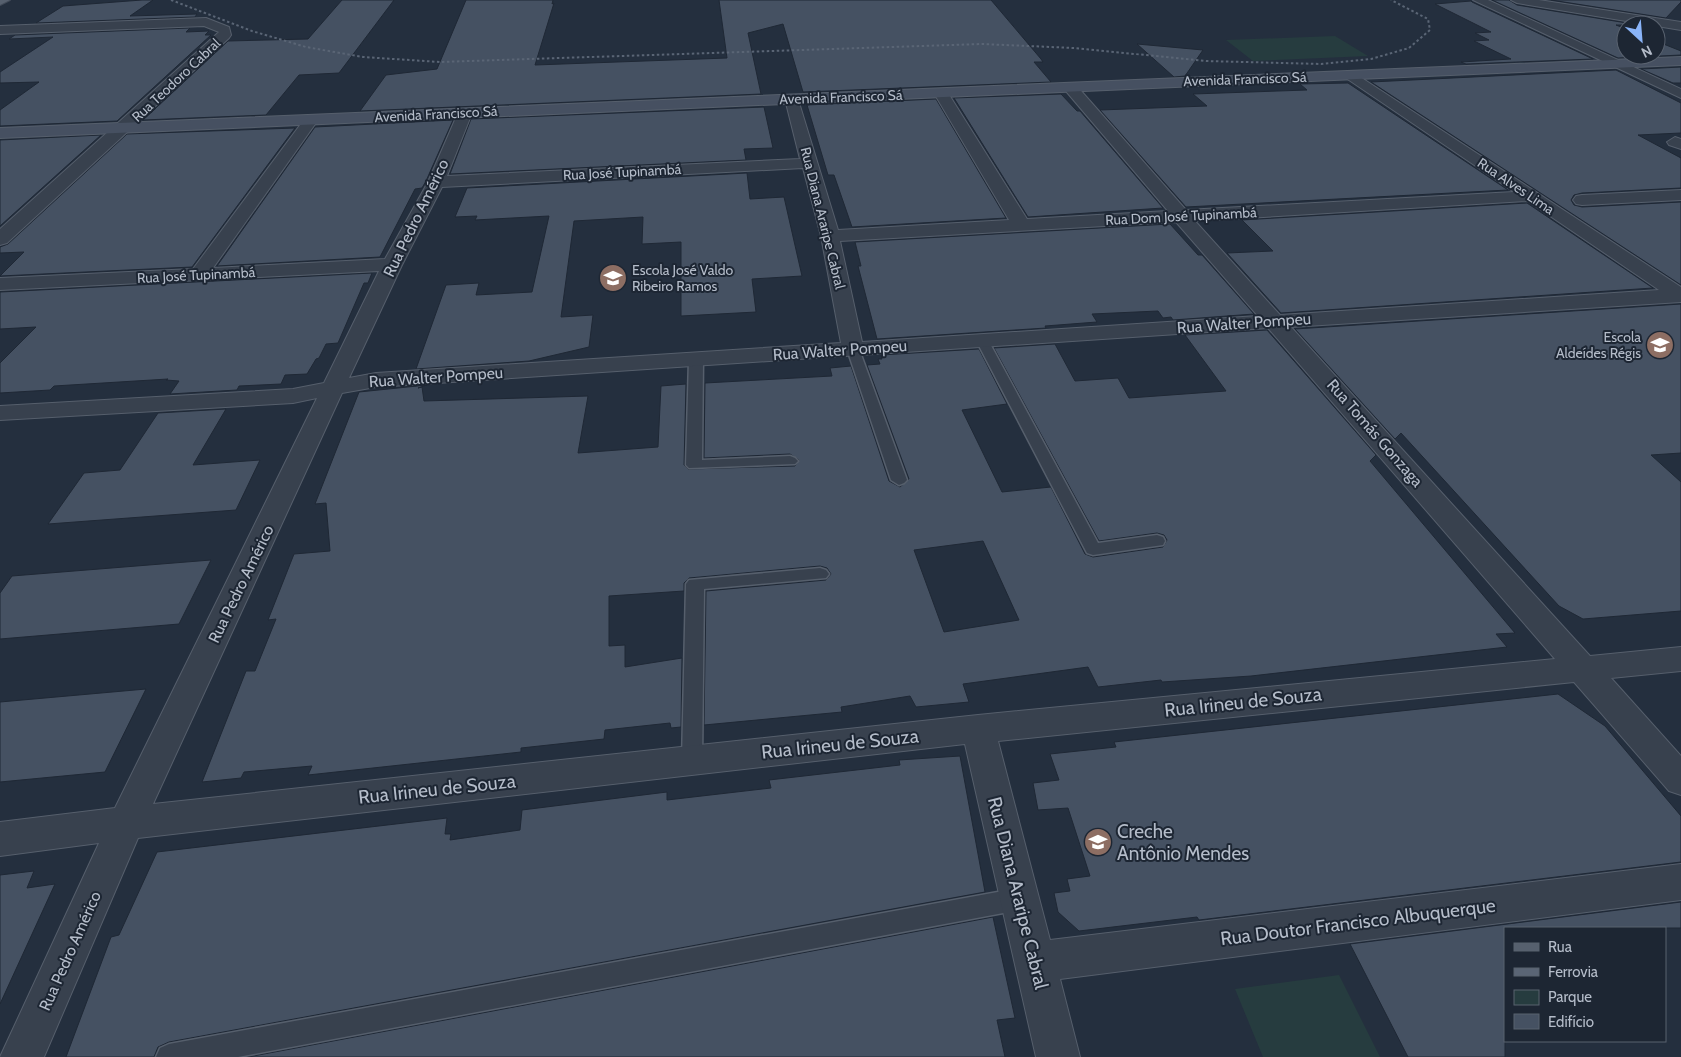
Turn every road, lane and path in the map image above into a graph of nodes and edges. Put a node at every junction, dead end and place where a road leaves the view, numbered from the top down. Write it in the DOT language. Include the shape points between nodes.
graph roads {
  1 [pos="4,0"];
  2 [pos="1479,0"];
  3 [pos="1517,0"];
  4 [pos="0,2"];
  5 [pos="1681,26"];
  6 [pos="0,30"];
  7 [pos="1681,61"];
  8 [pos="1615,64"];
  9 [pos="1350,75"];
  10 [pos="1070,87"];
  11 [pos="942,93"];
  12 [pos="1681,94"];
  13 [pos="792,99"];
  14 [pos="465,113"];
  15 [pos="311,120"];
  16 [pos="125,128"];
  17 [pos="0,133"];
  18 [pos="809,163"];
  19 [pos="436,182"];
  20 [pos="1681,195"];
  21 [pos="1532,196"];
  22 [pos="1582,200"];
  23 [pos="1182,216"];
  24 [pos="1020,225"];
  25 [pos="830,236"];
  26 [pos="0,240"];
  27 [pos="392,265"];
  28 [pos="198,275"];
  29 [pos="0,284"];
  30 [pos="1681,296"];
  31 [pos="1275,320"];
  32 [pos="982,340"];
  33 [pos="853,349"];
  34 [pos="696,359"];
  35 [pos="335,388"];
  36 [pos="0,413"];
  37 [pos="790,461"];
  38 [pos="899,480"];
  39 [pos="1157,541"];
  40 [pos="820,574"];
  41 [pos="1681,658"];
  42 [pos="1581,667"];
  43 [pos="978,729"];
  44 [pos="692,761"];
  45 [pos="1681,780"];
  46 [pos="126,823"];
  47 [pos="0,839"];
  48 [pos="1681,882"];
  49 [pos="1020,899"];
  50 [pos="1035,962"];
  51 [pos="22,1057"];
  52 [pos="169,1057"];
  53 [pos="1058,1057"];
  1 -- 4 [label="main road"];
  2 -- 8 [label="street"];
  3 -- 5 [label="street"];
  6 -- 16 [label="street, Rua Teodoro Cabral" via="193,22 206,22 225,30 225,35"];
  7 -- 8 [label="main road, Avenida Francisco Sá"];
  8 -- 9 [label="main road, Avenida Francisco Sá"];
  8 -- 12 [label="street"];
  9 -- 10 [label="main road, Avenida Francisco Sá"];
  9 -- 21 [label="street, Rua Alves Lima"];
  10 -- 11 [label="main road, Avenida Francisco Sá"];
  10 -- 23 [label="street, Rua Tomás Gonzaga"];
  11 -- 13 [label="main road, Avenida Francisco Sá"];
  11 -- 24 [label="street"];
  13 -- 14 [label="main road, Avenida Francisco Sá"];
  13 -- 18 [label="street, Rua Diana Araripe Cabral"];
  14 -- 15 [label="main road, Avenida Francisco Sá"];
  14 -- 19 [label="street, Rua Pedro Américo"];
  15 -- 16 [label="main road, Avenida Francisco Sá"];
  15 -- 28 [label="street"];
  16 -- 17 [label="main road, Avenida Francisco Sá"];
  16 -- 26 [label="street, Rua Teodoro Cabral"];
  18 -- 19 [label="street, Rua José Tupinambá"];
  18 -- 25 [label="street, Rua Diana Araripe Cabral"];
  19 -- 27 [label="street, Rua Pedro Américo"];
  20 -- 22 [label="street"];
  21 -- 23 [label="street, Rua Dom José Tupinambá"];
  21 -- 30 [label="street, Rua Alves Lima"];
  23 -- 24 [label="street, Rua Dom José Tupinambá"];
  23 -- 31 [label="street, Rua Tomás Gonzaga"];
  24 -- 25 [label="street, Rua Dom José Tupinambá"];
  25 -- 33 [label="street, Rua Diana Araripe Cabral"];
  27 -- 28 [label="street, Rua José Tupinambá"];
  27 -- 35 [label="street, Rua Pedro Américo"];
  28 -- 29 [label="street, Rua José Tupinambá"];
  30 -- 31 [label="street, Rua Walter Pompeu"];
  31 -- 32 [label="street, Rua Walter Pompeu"];
  31 -- 42 [label="street, Rua Tomás Gonzaga"];
  32 -- 33 [label="street, Rua Walter Pompeu"];
  32 -- 39 [label="lane" via="1093,549"];
  33 -- 34 [label="street, Rua Walter Pompeu"];
  33 -- 38 [label="lane, Rua Diana Araripe Cabral"];
  34 -- 35 [label="street, Rua Walter Pompeu" via="376,380"];
  34 -- 37 [label="lane" via="694,465"];
  35 -- 36 [label="street, Rua Walter Pompeu" via="292,396"];
  35 -- 46 [label="street, Rua Pedro Américo"];
  40 -- 44 [label="lane" via="695,584"];
  41 -- 42 [label="street, Rua Irineu de Souza"];
  42 -- 43 [label="street, Rua Irineu de Souza"];
  42 -- 45 [label="street, Rua Tomás Gonzaga"];
  43 -- 44 [label="street, Rua Irineu de Souza"];
  43 -- 49 [label="street, Rua Diana Araripe Cabral"];
  44 -- 46 [label="street, Rua Irineu de Souza"];
  46 -- 47 [label="street, Rua Irineu de Souza"];
  46 -- 51 [label="street, Rua Pedro Américo"];
  48 -- 50 [label="street, Rua Doutor Francisco Albuquerque"];
  49 -- 50 [label="street, Rua Diana Araripe Cabral"];
  49 -- 52 [label="lane"];
  50 -- 53 [label="street, Rua Diana Araripe Cabral"];
}
